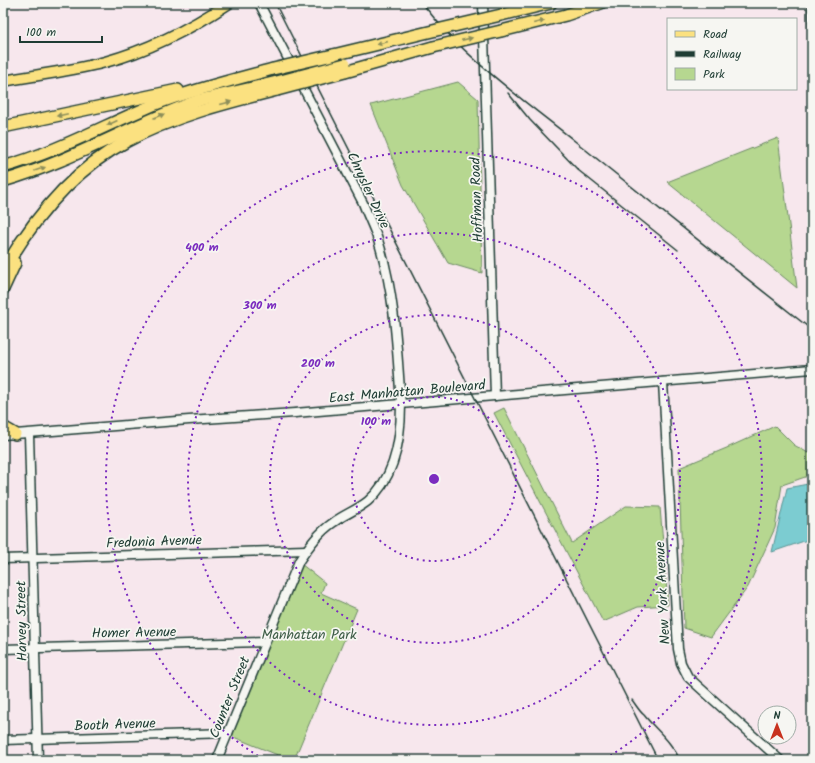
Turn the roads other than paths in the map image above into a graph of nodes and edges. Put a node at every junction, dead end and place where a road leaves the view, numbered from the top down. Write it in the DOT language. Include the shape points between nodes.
graph roads {
  1 [pos="229,3"];
  2 [pos="259,3"];
  3 [pos="483,3"];
  4 [pos="551,3"];
  5 [pos="601,3"];
  6 [pos="3,81"];
  7 [pos="214,84"];
  8 [pos="275,86"];
  9 [pos="3,121"];
  10 [pos="34,121"];
  11 [pos="3,127"];
  12 [pos="116,148"];
  13 [pos="3,167"];
  14 [pos="3,181"];
  15 [pos="3,271"];
  16 [pos="3,290"];
  17 [pos="812,369"];
  18 [pos="663,382"];
  19 [pos="494,396"];
  20 [pos="401,404"];
  21 [pos="3,427"];
  22 [pos="15,434"];
  23 [pos="29,434"];
  24 [pos="3,435"];
  25 [pos="306,550"];
  26 [pos="32,557"];
  27 [pos="3,558"];
  28 [pos="266,642"];
  29 [pos="35,648"];
  30 [pos="3,649"];
  31 [pos="228,734"];
  32 [pos="37,739"];
  33 [pos="3,740"];
  34 [pos="38,760"];
  35 [pos="217,760"];
  36 [pos="780,760"];
  1 -- 6 [label="main road" via="174,36 133,54 86,67"];
  2 -- 20 [label="street, Chrysler Drive" via="359,196 377,236 394,312"];
  3 -- 19 [label="street, Hoffman Road"];
  4 -- 7 [label="highway, one-way, bridge"];
  8 -- 5 [label="highway, one-way, bridge" via="566,15"];
  7 -- 10 [label="highway, one-way" via="184,88"];
  7 -- 13 [label="highway, one-way" via="158,103 49,151"];
  12 -- 8 [label="highway, one-way" via="179,118"];
  14 -- 8 [label="highway, one-way" via="60,161 139,124 200,100"];
  9 -- 10 [label="highway"];
  10 -- 11 [label="highway"];
  12 -- 15 [label="highway" via="79,175 49,205"];
  12 -- 16 [label="highway" via="78,181 49,213 29,239"];
  17 -- 18 [label="street, East Manhattan Boulevard"];
  18 -- 19 [label="street, East Manhattan Boulevard"];
  18 -- 36 [label="street, New York Avenue" via="681,663 688,677"];
  19 -- 20 [label="street, East Manhattan Boulevard"];
  20 -- 23 [label="street, East Manhattan Boulevard"];
  20 -- 25 [label="street, Counter Street" via="394,459 380,488 365,503 326,528"];
  21 -- 22 [label="highway"];
  22 -- 23 [label="street, East Manhattan Boulevard"];
  22 -- 24 [label="street, East Manhattan Boulevard"];
  23 -- 26 [label="street, Harvey Street"];
  25 -- 26 [label="street, Fredonia Avenue"];
  25 -- 28 [label="street, Counter Street" via="299,561"];
  26 -- 27 [label="street, Fredonia Avenue"];
  26 -- 29 [label="street, Harvey Street"];
  28 -- 29 [label="street, Homer Avenue"];
  28 -- 31 [label="street, Counter Street"];
  29 -- 30 [label="street, Homer Avenue"];
  29 -- 32 [label="street, Harvey Street"];
  31 -- 32 [label="street, Booth Avenue"];
  31 -- 35 [label="street, Counter Street"];
  32 -- 33 [label="street, Booth Avenue"];
  32 -- 34 [label="street, Harvey Street"];
}
